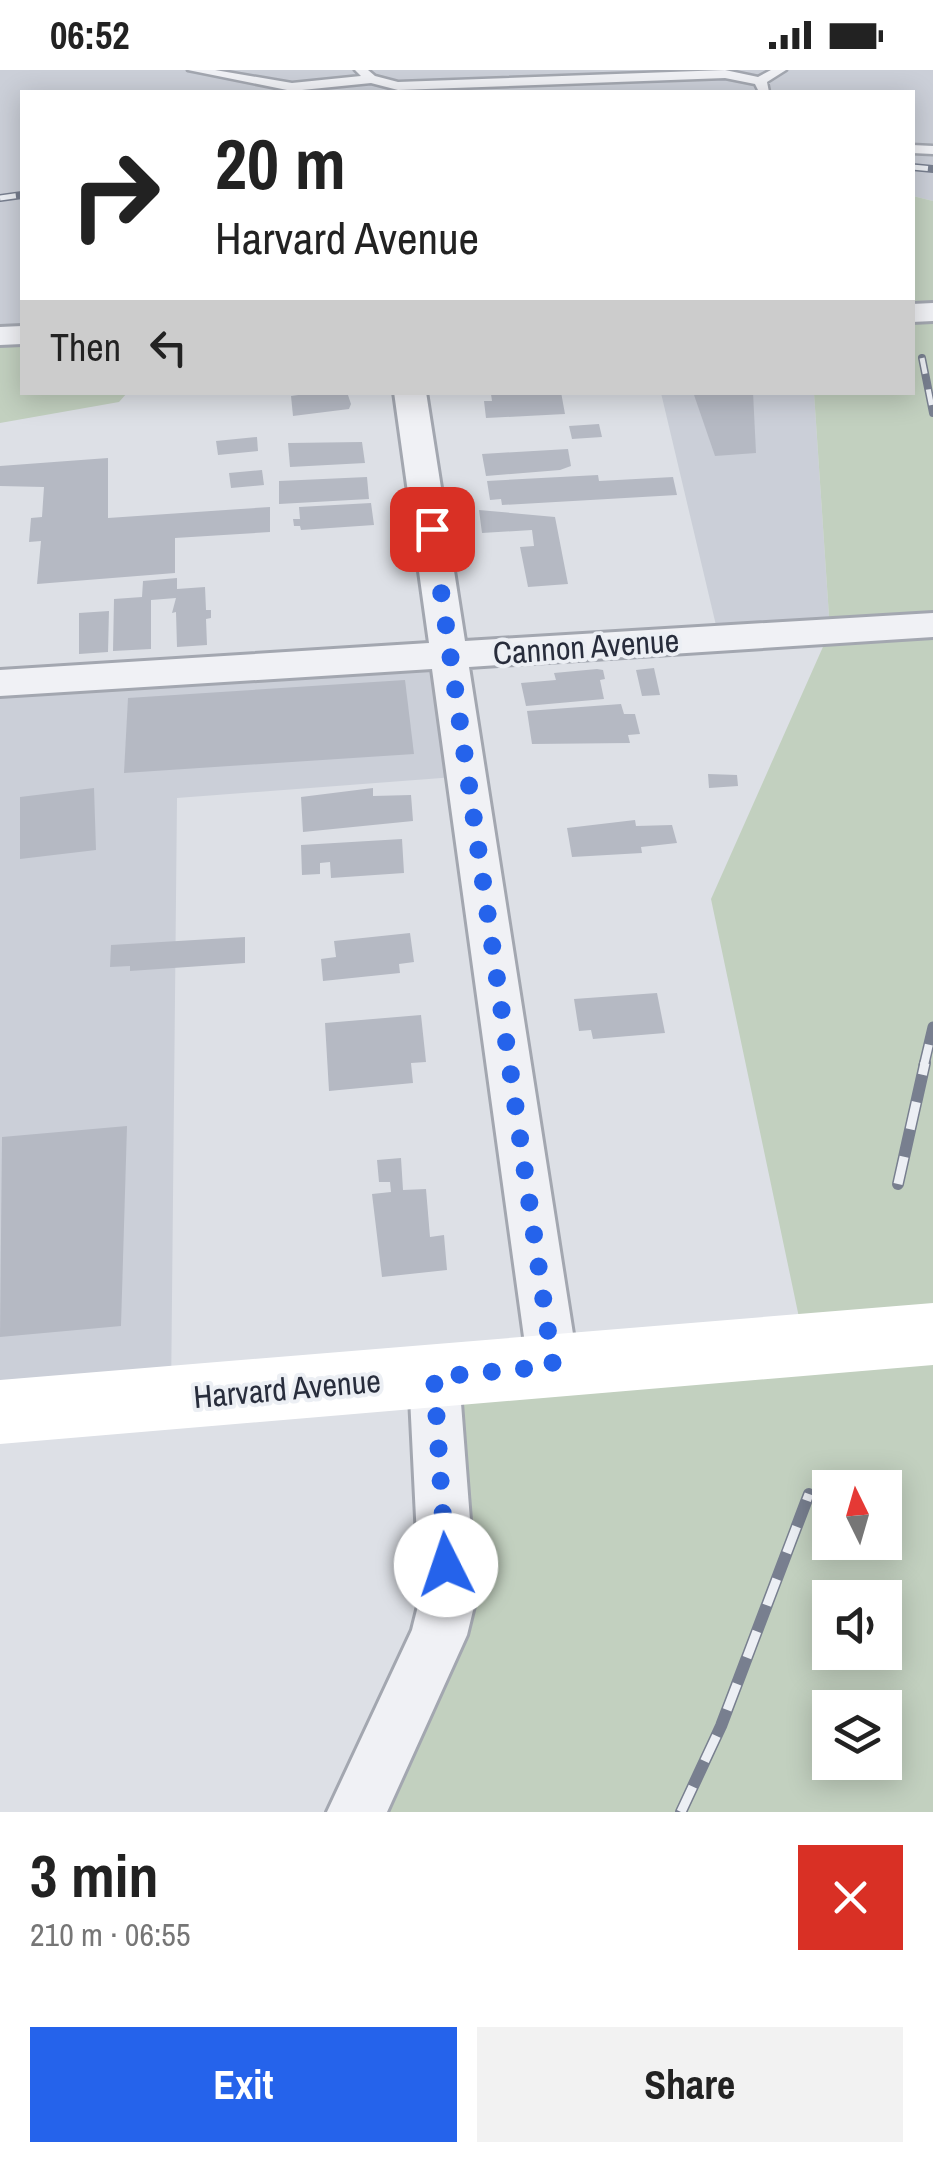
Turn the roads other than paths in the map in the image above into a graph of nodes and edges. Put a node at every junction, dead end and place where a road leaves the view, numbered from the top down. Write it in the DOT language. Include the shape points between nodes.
graph roads {
  1 [pos="194,70"];
  2 [pos="780,70"];
  3 [pos="366,74"];
  4 [pos="762,87"];
  5 [pos="410,395"];
  6 [pos="933,625"];
  7 [pos="451,655"];
  8 [pos="0,683"];
  9 [pos="933,1334"];
  10 [pos="553,1366"];
  11 [pos="434,1377"];
  12 [pos="0,1412"];
  13 [pos="357,1812"];
  1 -- 3 [label="lane" via="292,87"];
  2 -- 4 [label="lane"];
  3 -- 4 [label="lane" via="424,87 725,74"];
  5 -- 7 [label="street"];
  6 -- 7 [label="street, Cannon Avenue"];
  7 -- 8 [label="street, Cannon Avenue"];
  7 -- 10 [label="street"];
  9 -- 10 [label="main road, Harvard Avenue"];
  10 -- 11 [label="main road, Harvard Avenue"];
  11 -- 12 [label="main road, Harvard Avenue"];
  11 -- 13 [label="street" via="448,1598 438,1635"];
}
